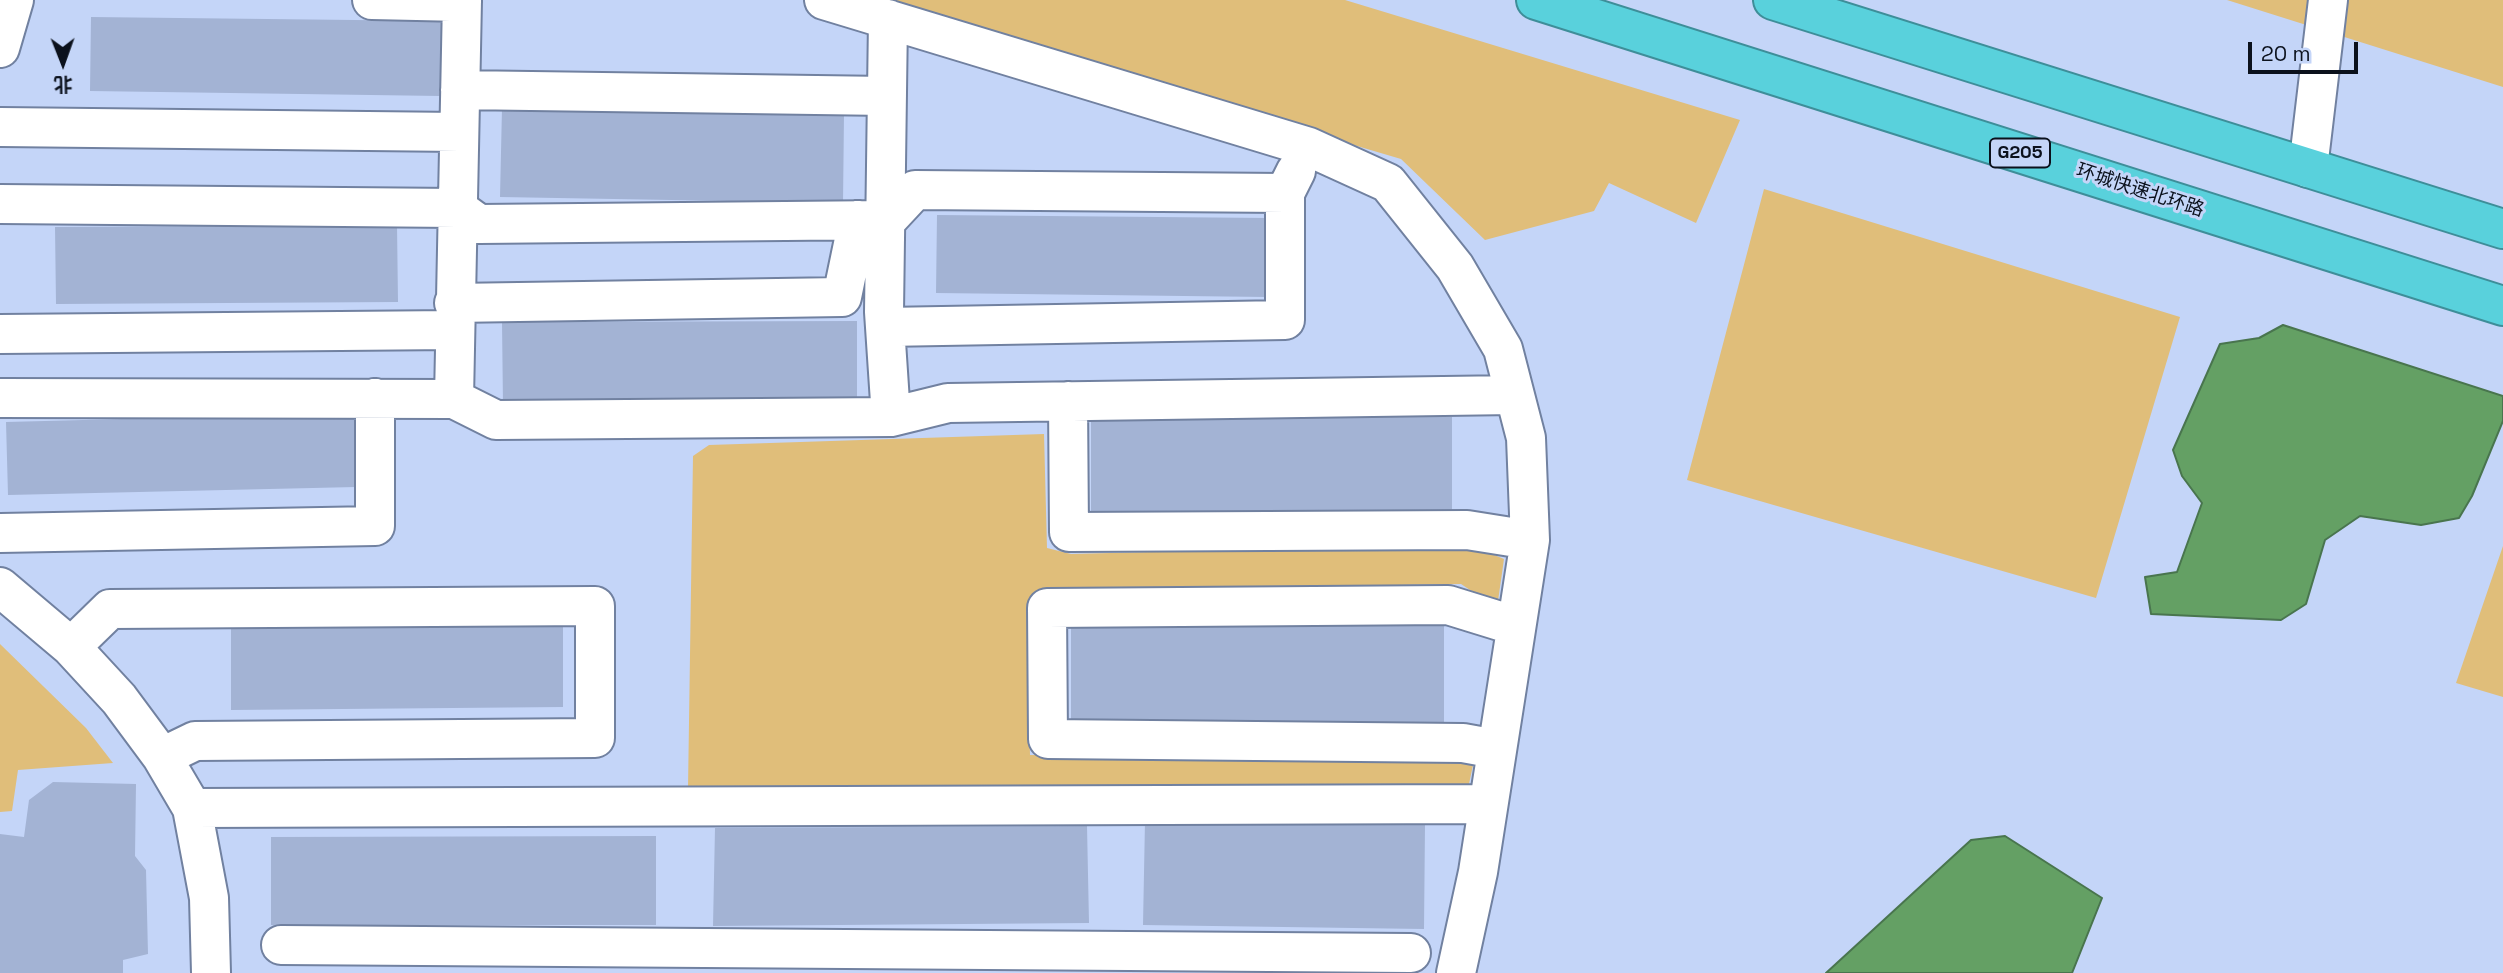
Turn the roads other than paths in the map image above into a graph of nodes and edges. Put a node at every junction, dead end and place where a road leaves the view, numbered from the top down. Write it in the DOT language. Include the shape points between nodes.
graph roads {
  1 [pos="14,0"];
  2 [pos="372,0"];
  3 [pos="824,0"];
  4 [pos="1536,0"];
  5 [pos="1773,0"];
  6 [pos="2328,0"];
  7 [pos="462,1"];
  8 [pos="888,19"];
  9 [pos="0,48"];
  10 [pos="460,90"];
  11 [pos="887,96"];
  12 [pos="0,127"];
  13 [pos="458,132"];
  14 [pos="1309,147"];
  15 [pos="2308,168"];
  16 [pos="1285,192"];
  17 [pos="0,204"];
  18 [pos="457,208"];
  19 [pos="872,220"];
  20 [pos="2503,229"];
  21 [pos="2503,306"];
  22 [pos="454,316"];
  23 [pos="886,327"];
  24 [pos="0,334"];
  25 [pos="1514,395"];
  26 [pos="0,398"];
  27 [pos="375,398"];
  28 [pos="454,399"];
  29 [pos="1068,401"];
  30 [pos="891,416"];
  31 [pos="0,533"];
  32 [pos="1530,540"];
  33 [pos="0,587"];
  34 [pos="1516,626"];
  35 [pos="71,647"];
  36 [pos="1496,749"];
  37 [pos="162,757"];
  38 [pos="1487,804"];
  39 [pos="192,808"];
  40 [pos="281,945"];
  41 [pos="1411,953"];
  42 [pos="341,959"];
  43 [pos="772,961"];
  44 [pos="1204,962"];
  45 [pos="211,973"];
  46 [pos="1457,973"];
  1 -- 9 [label="street"];
  2 -- 7 [label="street"];
  3 -- 8 [label="street"];
  4 -- 21 [label="highway, 环城快速北环路 / G205"];
  5 -- 15 [label="highway"];
  6 -- 15 [label="street"];
  7 -- 10 [label="street"];
  8 -- 11 [label="street"];
  8 -- 14 [label="street"];
  10 -- 11 [label="street"];
  10 -- 13 [label="street"];
  11 -- 19 [label="street"];
  12 -- 13 [label="street"];
  13 -- 18 [label="street"];
  14 -- 16 [label="street"];
  14 -- 25 [label="street" via="1388,183 1455,268 1503,349"];
  15 -- 20 [label="highway"];
  16 -- 19 [label="street" via="915,190"];
  16 -- 23 [label="street" via="1285,320"];
  17 -- 18 [label="street"];
  18 -- 19 [label="street" via="479,224"];
  18 -- 22 [label="street"];
  19 -- 22 [label="street" via="842,297"];
  19 -- 23 [label="street"];
  22 -- 24 [label="street"];
  22 -- 28 [label="street"];
  23 -- 30 [label="street"];
  25 -- 29 [label="street"];
  25 -- 32 [label="street" via="1526,438"];
  26 -- 27 [label="street"];
  27 -- 28 [label="street"];
  27 -- 31 [label="street" via="375,526"];
  28 -- 30 [label="street" via="496,420"];
  29 -- 30 [label="street" via="948,403"];
  29 -- 32 [label="street" via="1069,532 1468,530"];
  32 -- 34 [label="street"];
  33 -- 35 [label="street"];
  34 -- 36 [label="street"];
  34 -- 36 [label="street" via="1448,605 1047,608 1048,739 1463,743"];
  35 -- 37 [label="street" via="119,699"];
  35 -- 37 [label="street" via="110,609 595,606 595,738 194,741"];
  36 -- 38 [label="street"];
  37 -- 39 [label="street"];
  38 -- 39 [label="street"];
  38 -- 46 [label="street"];
  39 -- 45 [label="street" via="209,898"];
  40 -- 42 [label="street"];
  41 -- 44 [label="street"];
  42 -- 43 [label="street"];
  43 -- 44 [label="street"];
}
